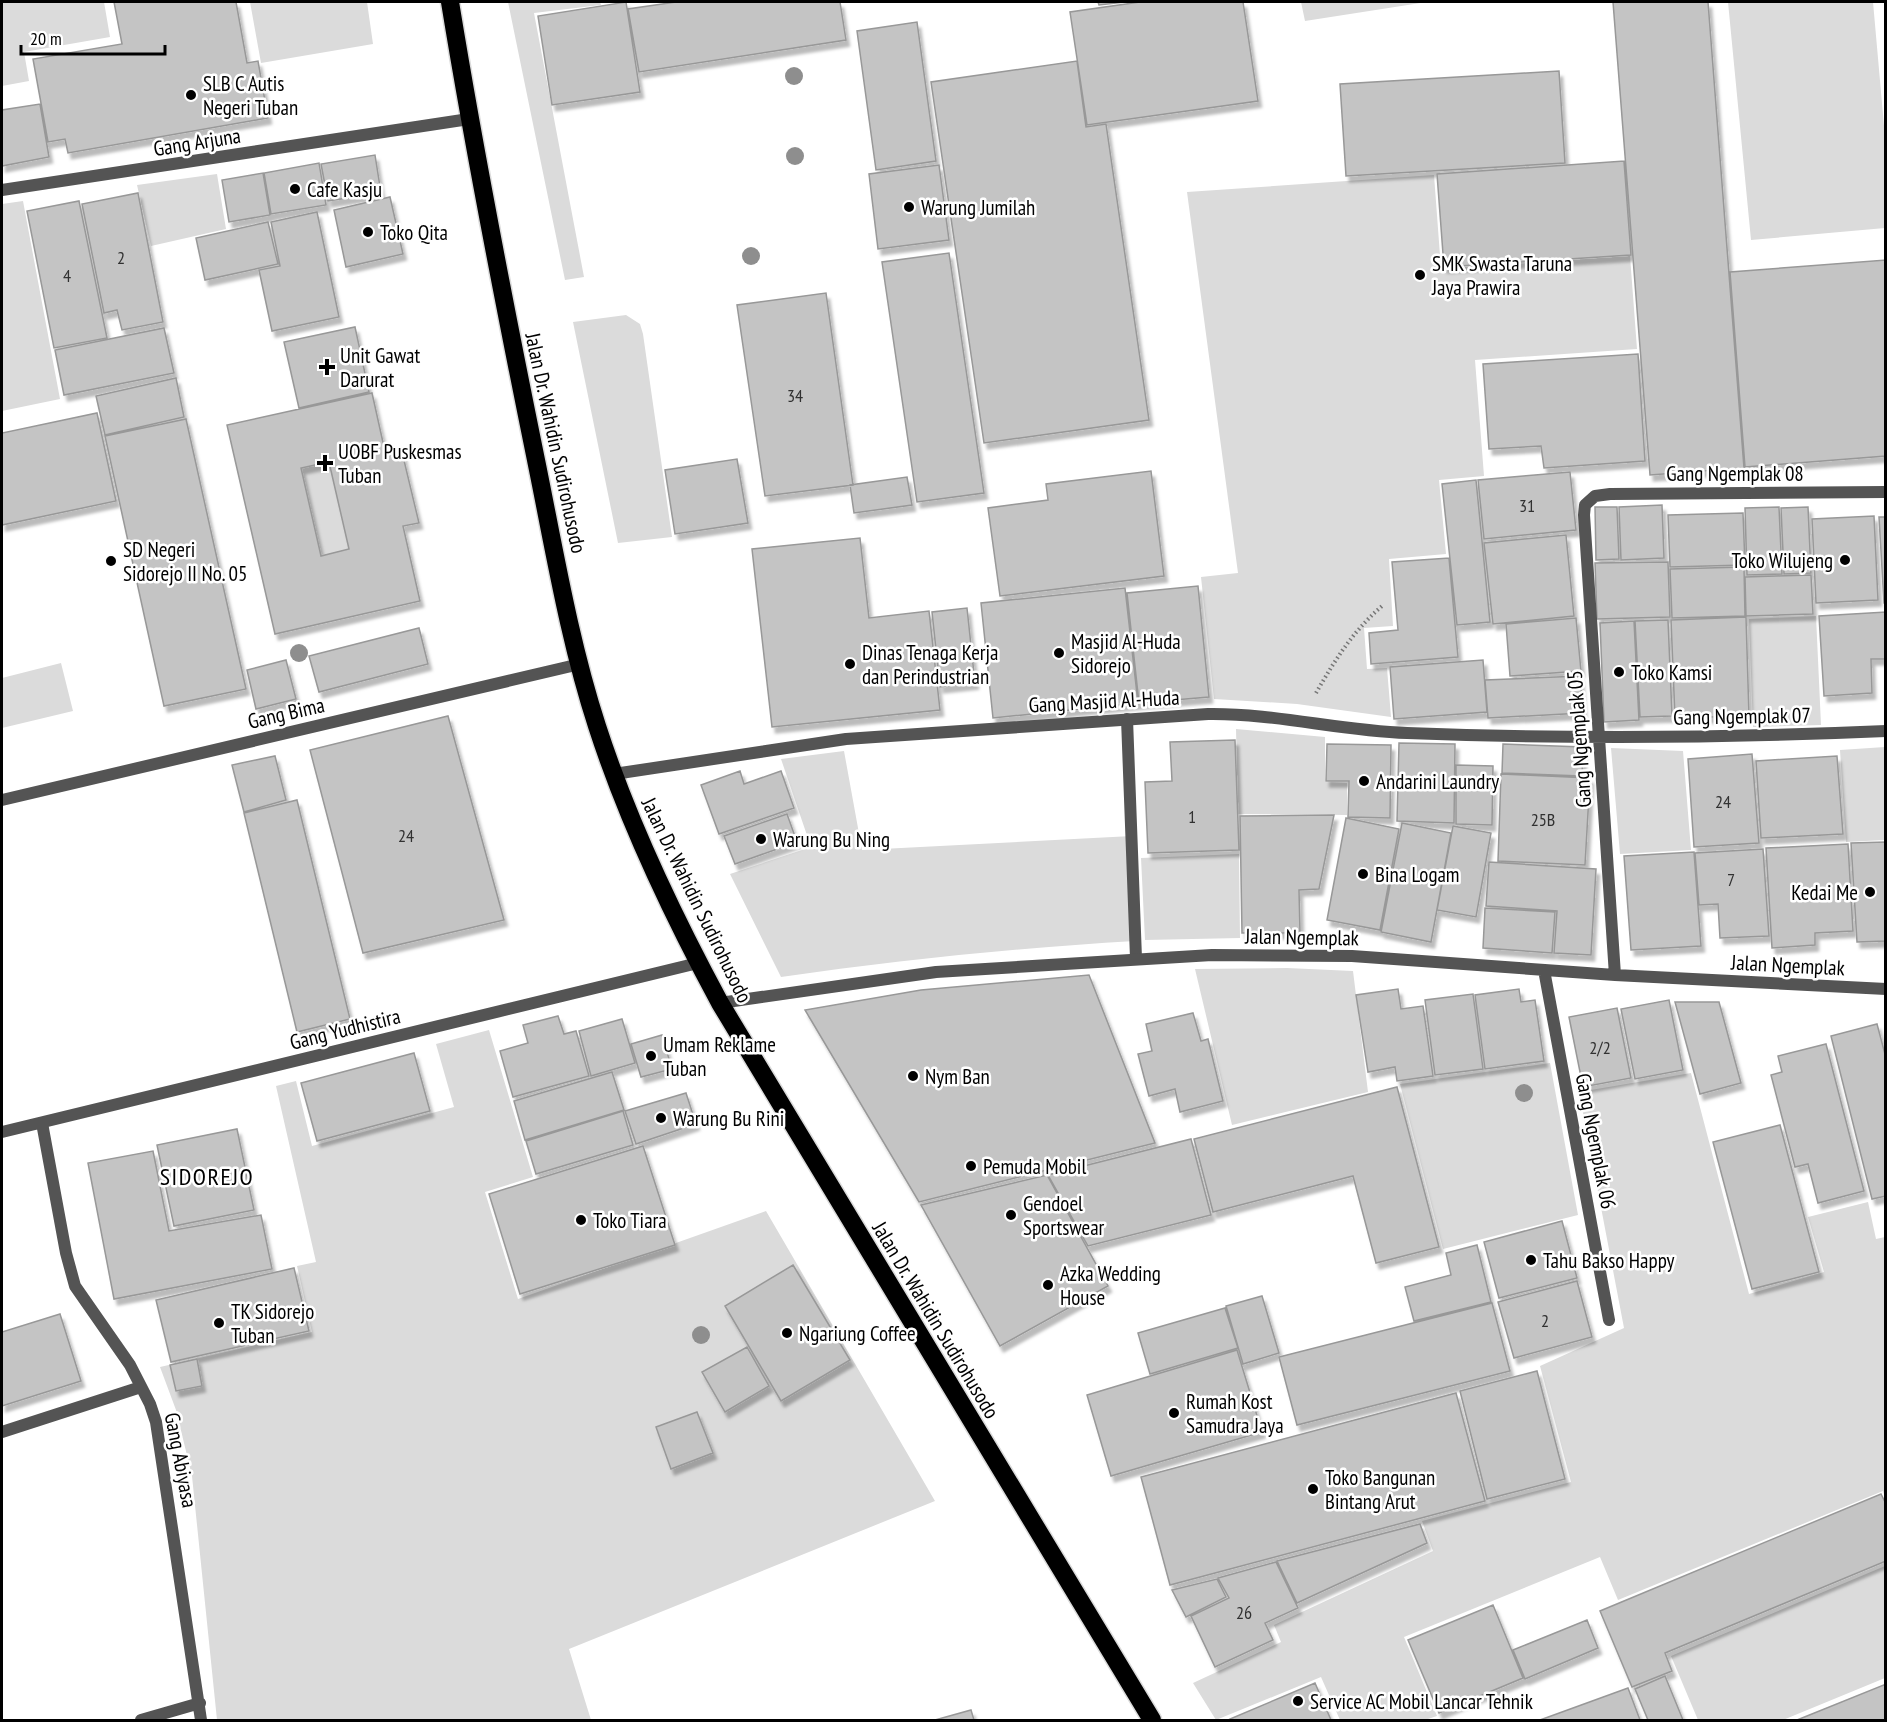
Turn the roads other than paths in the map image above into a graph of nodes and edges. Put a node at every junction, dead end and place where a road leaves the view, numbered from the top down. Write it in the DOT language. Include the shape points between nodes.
graph roads {
  1 [pos="450,2"];
  2 [pos="469,119"];
  3 [pos="2,190"];
  4 [pos="1886,492"];
  5 [pos="1587,502"];
  6 [pos="580,664"];
  7 [pos="1127,719"];
  8 [pos="1886,731"];
  9 [pos="1598,735"];
  10 [pos="614,774"];
  11 [pos="2,800"];
  12 [pos="1136,958"];
  13 [pos="698,963"];
  14 [pos="1544,970"];
  15 [pos="1615,975"];
  16 [pos="1886,989"];
  17 [pos="720,1003"];
  18 [pos="42,1123"];
  19 [pos="2,1132"];
  20 [pos="1609,1320"];
  21 [pos="141,1387"];
  22 [pos="2,1432"];
  23 [pos="200,1703"];
  24 [pos="141,1720"];
  25 [pos="201,1720"];
  26 [pos="1152,1720"];
  1 -- 2 [label="highway, Jalan Dr. Wahidin Sudirohusodo"];
  2 -- 3 [label="street, Gang Arjuna"];
  2 -- 6 [label="highway, Jalan Dr. Wahidin Sudirohusodo"];
  4 -- 5 [label="street, Gang Ngemplak 08" via="1610,494 1595,496"];
  5 -- 9 [label="street, Gang Ngemplak 05" via="1584,515"];
  6 -- 10 [label="highway, Jalan Dr. Wahidin Sudirohusodo"];
  6 -- 11 [label="street, Gang Bima"];
  7 -- 9 [label="street, Gang Masjid Al-Huda" via="1233,713 1408,733"];
  7 -- 10 [label="street, Gang Masjid Al-Huda" via="846,739"];
  7 -- 12 [label="street"];
  8 -- 9 [label="street, Gang Ngemplak 07" via="1759,737"];
  9 -- 15 [label="street, Gang Ngemplak 05"];
  10 -- 13 [label="highway, Jalan Dr. Wahidin Sudirohusodo"];
  12 -- 14 [label="street, Jalan Ngemplak" via="1352,956"];
  12 -- 17 [label="street, Jalan Ngemplak" via="936,972"];
  13 -- 17 [label="highway, Jalan Dr. Wahidin Sudirohusodo"];
  13 -- 18 [label="street, Gang Yudhistira"];
  14 -- 15 [label="street, Jalan Ngemplak"];
  14 -- 20 [label="street, Gang Ngemplak 06"];
  15 -- 16 [label="street, Jalan Ngemplak"];
  17 -- 26 [label="highway, Jalan Dr. Wahidin Sudirohusodo"];
  18 -- 19 [label="street, Gang Yudhistira"];
  18 -- 21 [label="street, Gang Abiyasa" via="75,1286"];
  21 -- 22 [label="street"];
  21 -- 23 [label="street, Gang Abiyasa" via="161,1440"];
  23 -- 24 [label="street"];
  23 -- 25 [label="street, Gang Abiyasa"];
}
